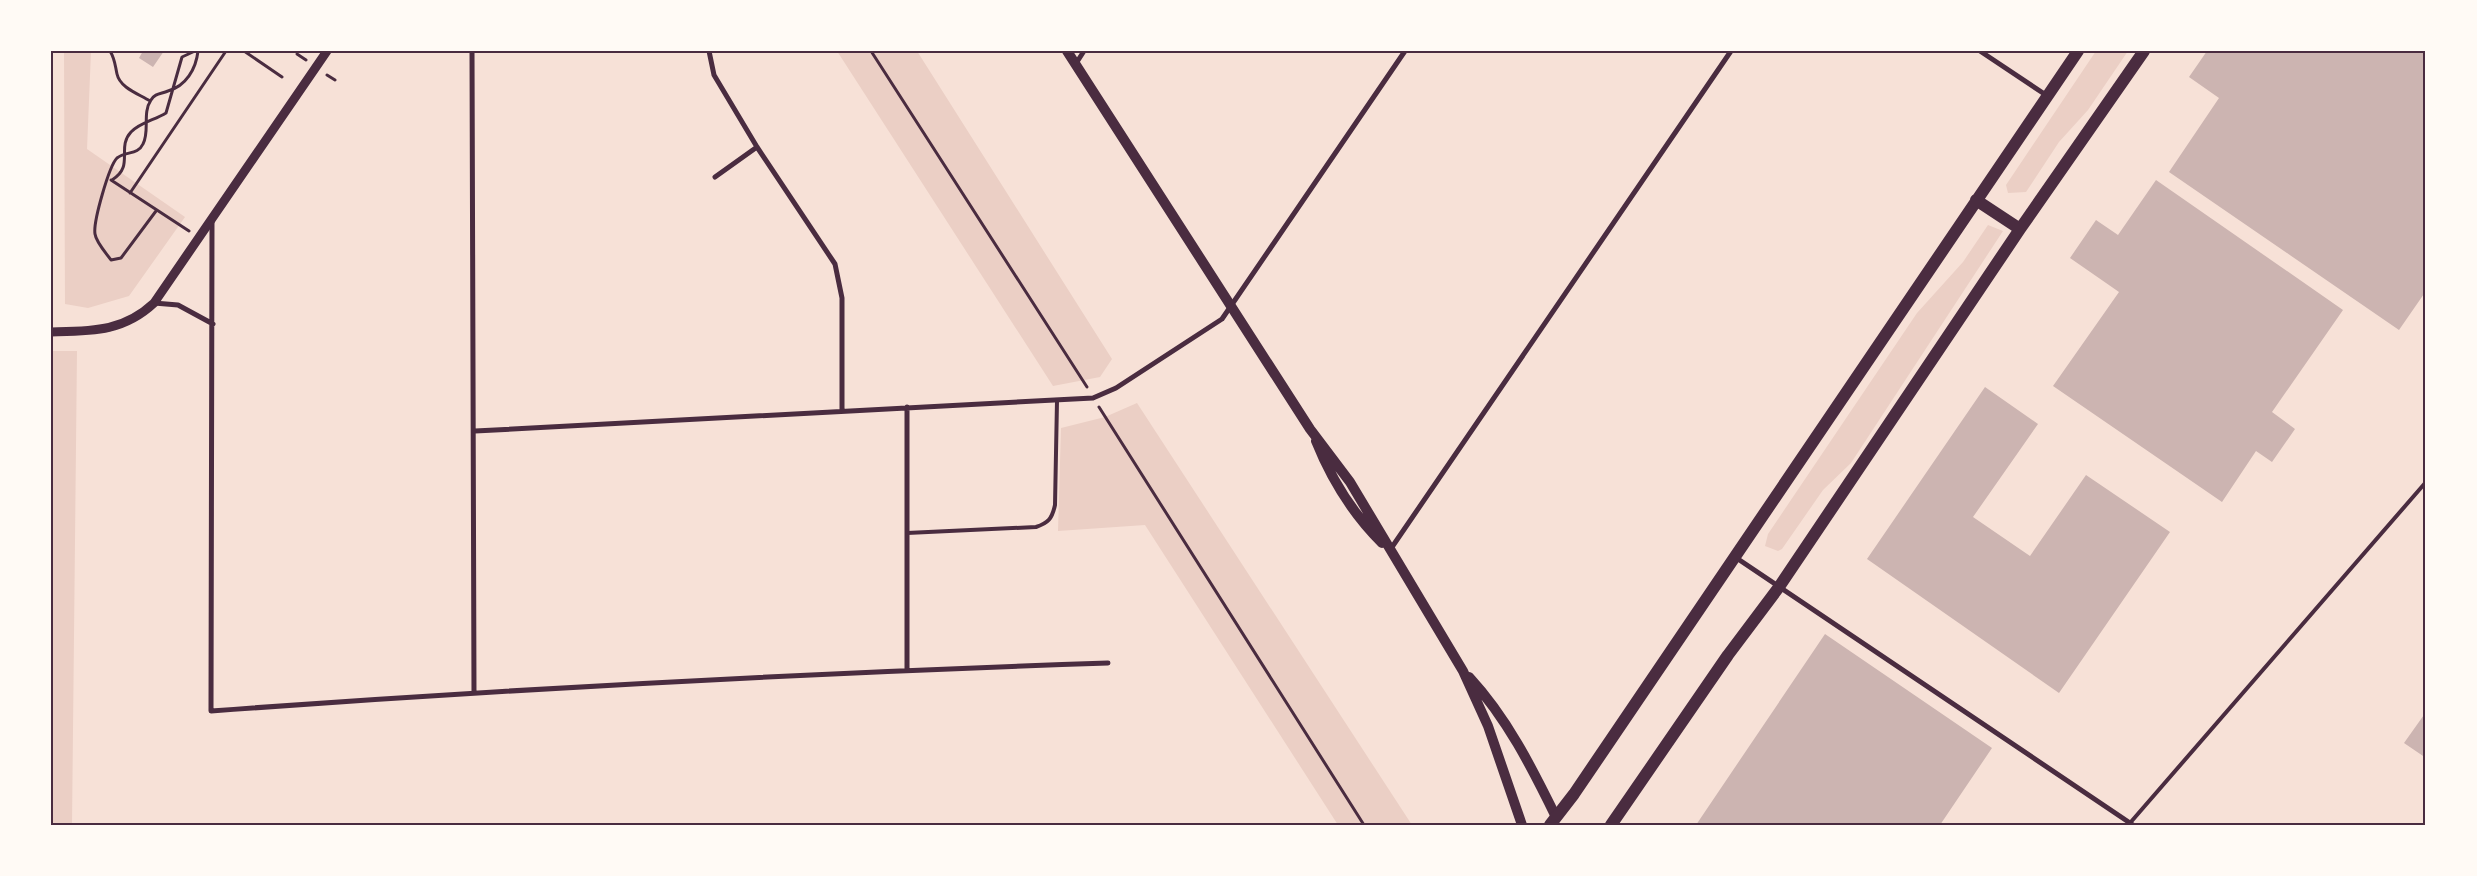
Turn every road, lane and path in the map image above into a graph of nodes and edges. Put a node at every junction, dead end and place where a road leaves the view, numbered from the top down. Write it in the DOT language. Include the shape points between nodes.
graph roads {
  1 [pos="110,51"];
  2 [pos="197,51"];
  3 [pos="226,51"];
  4 [pos="244,51"];
  5 [pos="327,51"];
  6 [pos="472,51"];
  7 [pos="709,51"];
  8 [pos="871,51"];
  9 [pos="1061,51"];
  10 [pos="1067,51"];
  11 [pos="1084,51"];
  12 [pos="1405,51"];
  13 [pos="1731,51"];
  14 [pos="1980,51"];
  15 [pos="2078,51"];
  16 [pos="2144,51"];
  17 [pos="1074,66"];
  18 [pos="282,77"];
  19 [pos="173,89"];
  20 [pos="2047,96"];
  21 [pos="150,101"];
  22 [pos="145,122"];
  23 [pos="757,148"];
  24 [pos="124,154"];
  25 [pos="107,177"];
  26 [pos="715,178"];
  27 [pos="112,180"];
  28 [pos="130,193"];
  29 [pos="1976,200"];
  30 [pos="156,211"];
  31 [pos="212,222"];
  32 [pos="2020,229"];
  33 [pos="201,237"];
  34 [pos="154,303"];
  35 [pos="1230,307"];
  36 [pos="213,324"];
  37 [pos="51,332"];
  38 [pos="1093,398"];
  39 [pos="1057,401"];
  40 [pos="907,408"];
  41 [pos="842,411"];
  42 [pos="475,431"];
  43 [pos="2426,482"];
  44 [pos="907,534"];
  45 [pos="1390,551"];
  46 [pos="1734,557"];
  47 [pos="1779,587"];
  48 [pos="1108,663"];
  49 [pos="907,670"];
  50 [pos="1463,671"];
  51 [pos="474,692"];
  52 [pos="1555,822"];
  53 [pos="2132,824"];
  54 [pos="1364,825"];
  55 [pos="1522,825"];
  56 [pos="1610,825"];
  1 -- 21 [label="path" via="117,76 124,85"];
  2 -- 19 [label="path" via="191,74"];
  2 -- 19 [label="path" via="182,57"];
  3 -- 28 [label="path"];
  4 -- 18 [label="path"];
  5 -- 31 [label="street"];
  6 -- 42 [label="street"];
  7 -- 23 [label="street" via="714,75"];
  8 -- 38 [label="path"];
  9 -- 17 [label="main road"];
  10 -- 17 [label="main road"];
  11 -- 17 [label="street"];
  12 -- 35 [label="street"];
  13 -- 45 [label="street"];
  14 -- 20 [label="street"];
  15 -- 20 [label="main road"];
  16 -- 32 [label="main road"];
  17 -- 35 [label="main road"];
  19 -- 21 [label="path" via="156,95"];
  19 -- 22 [label="path" via="166,113"];
  20 -- 29 [label="main road"];
  21 -- 22 [label="path"];
  22 -- 24 [label="path" via="127,137"];
  22 -- 24 [label="path" via="146,140 142,147"];
  23 -- 26 [label="street"];
  23 -- 41 [label="street" via="835,264 842,298"];
  24 -- 25 [label="path" via="117,158"];
  24 -- 27 [label="path" via="124,168"];
  25 -- 27 [label="path"];
  25 -- 30 [label="path" via="95,218 95,236 111,260 121,258"];
  27 -- 28 [label="path"];
  28 -- 30 [label="path"];
  29 -- 32 [label="main road"];
  29 -- 46 [label="main road"];
  30 -- 33 [label="path"];
  31 -- 33 [label="street"];
  31 -- 36 [label="street"];
  32 -- 47 [label="main road"];
  33 -- 34 [label="street"];
  34 -- 36 [label="street" via="178,305"];
  34 -- 37 [label="street" via="129,322 98,331"];
  35 -- 38 [label="street" via="1222,319 1116,388"];
  35 -- 45 [label="main road" via="1310,429 1338,490 1361,521"];
  36 -- 51 [label="street" via="211,711"];
  38 -- 39 [label="street"];
  38 -- 54 [label="path"];
  39 -- 40 [label="street"];
  39 -- 44 [label="lane" via="1055,505 1053,516 1047,523 1036,527"];
  40 -- 41 [label="street"];
  40 -- 44 [label="street"];
  41 -- 42 [label="street"];
  42 -- 51 [label="street"];
  43 -- 53 [label="lane"];
  44 -- 49 [label="street"];
  45 -- 50 [label="main road"];
  46 -- 47 [label="street"];
  46 -- 52 [label="main road"];
  47 -- 53 [label="street"];
  47 -- 56 [label="main road"];
  48 -- 49 [label="street"];
  49 -- 51 [label="street"];
  50 -- 52 [label="main road" via="1490,701 1514,738"];
  50 -- 55 [label="main road" via="1492,737"];
}
